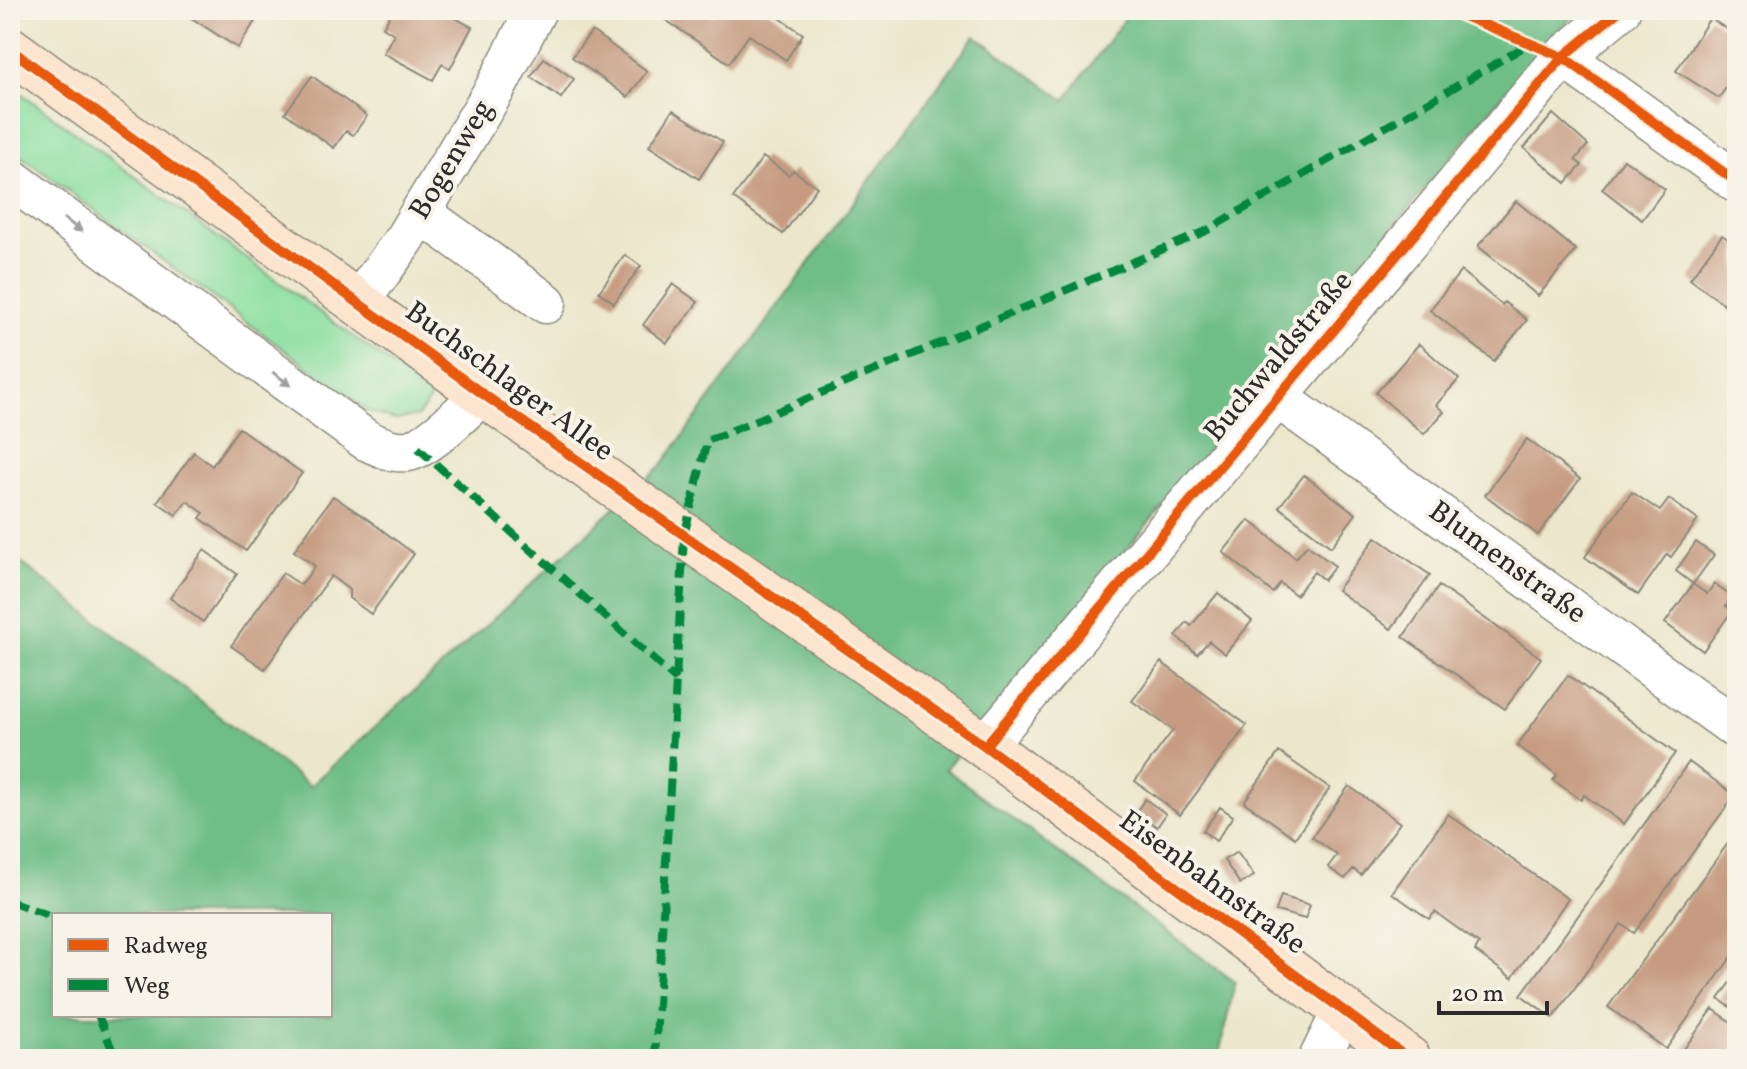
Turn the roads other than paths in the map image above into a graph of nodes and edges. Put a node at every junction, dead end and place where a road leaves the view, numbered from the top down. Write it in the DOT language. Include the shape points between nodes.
graph roads {
  1 [pos="536,10"];
  2 [pos="1620,10"];
  3 [pos="10,49"];
  4 [pos="1563,57"];
  5 [pos="10,178"];
  6 [pos="1737,182"];
  7 [pos="421,213"];
  8 [pos="358,303"];
  9 [pos="546,303"];
  10 [pos="483,394"];
  11 [pos="1277,397"];
  12 [pos="1737,729"];
  13 [pos="985,746"];
  14 [pos="1343,1010"];
  15 [pos="1319,1059"];
  16 [pos="1409,1059"];
  1 -- 7 [label="street, Bogenweg"];
  2 -- 4 [label="street, Buchwaldstraße"];
  3 -- 8 [label="main road, Buchschlager Allee"];
  4 -- 6 [label="street"];
  4 -- 11 [label="street, Buchwaldstraße"];
  5 -- 10 [label="street, Buchschlager Allee, one-way" via="366,440 386,449 418,448"];
  7 -- 8 [label="street, Bogenweg"];
  7 -- 9 [label="street"];
  8 -- 10 [label="main road, Buchschlager Allee"];
  10 -- 13 [label="main road, Buchschlager Allee"];
  11 -- 12 [label="street, Blumenstraße"];
  11 -- 13 [label="street, Buchwaldstraße"];
  13 -- 14 [label="main road, Eisenbahnstraße"];
  14 -- 15 [label="street"];
  14 -- 16 [label="main road, Eisenbahnstraße"];
}
